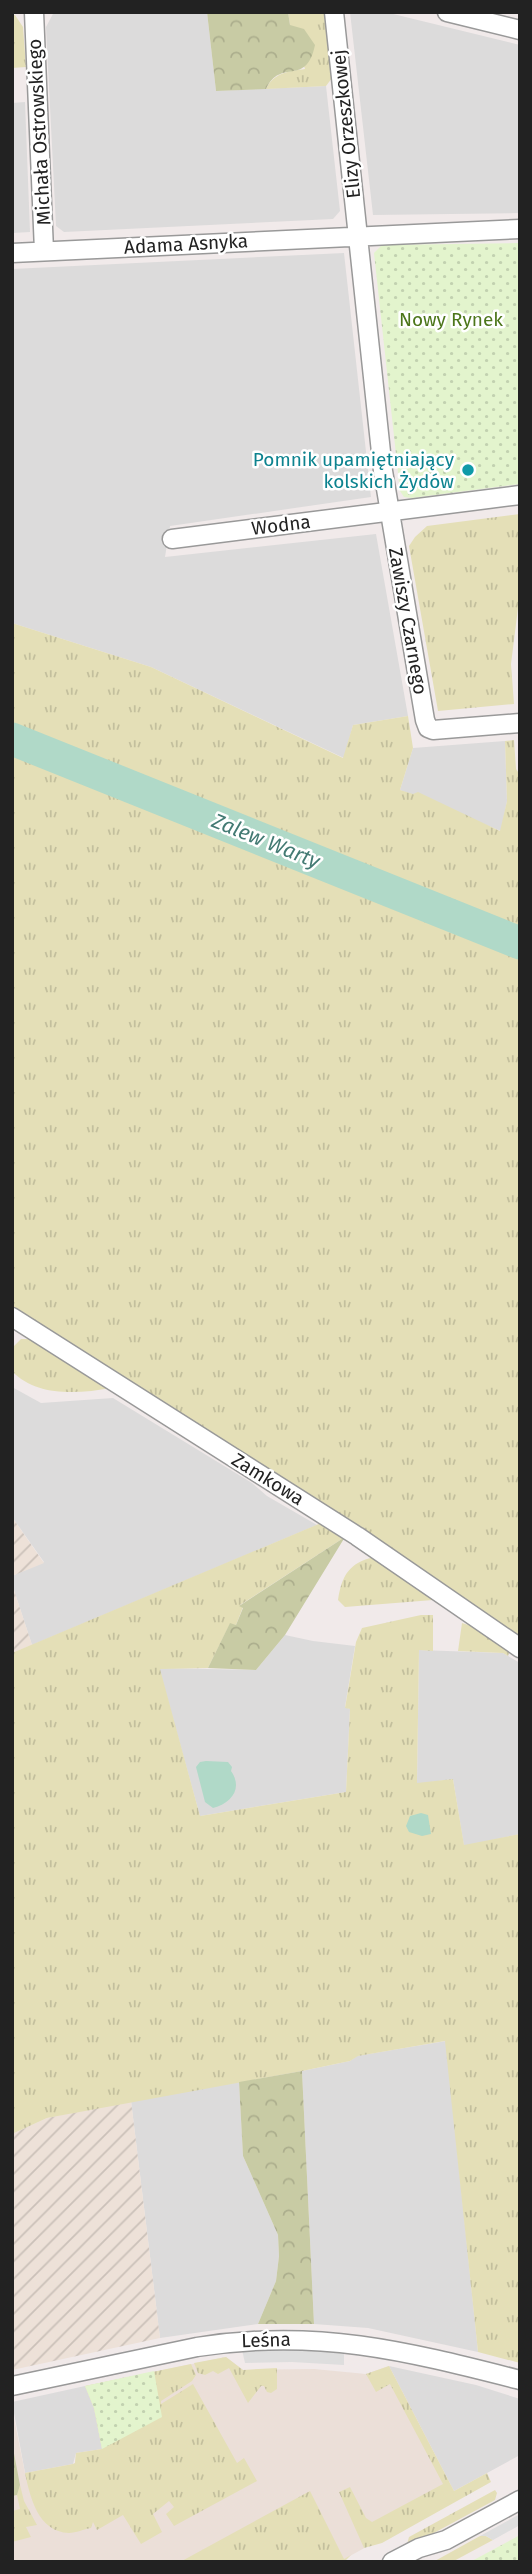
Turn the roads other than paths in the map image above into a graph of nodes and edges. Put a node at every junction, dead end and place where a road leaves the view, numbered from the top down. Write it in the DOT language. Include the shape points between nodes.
graph roads {
  1 [pos="34,12"];
  2 [pos="334,12"];
  3 [pos="447,12"];
  4 [pos="520,30"];
  5 [pos="520,229"];
  6 [pos="359,235"];
  7 [pos="44,251"];
  8 [pos="12,253"];
  9 [pos="520,495"];
  10 [pos="389,512"];
  11 [pos="172,539"];
  12 [pos="520,723"];
  13 [pos="12,1317"];
  14 [pos="520,1648"];
  15 [pos="520,2380"];
  16 [pos="12,2386"];
  17 [pos="520,2500"];
  18 [pos="446,2540"];
  19 [pos="392,2562"];
  20 [pos="422,2562"];
  1 -- 7 [label="street, Michała Ostrowskiego"];
  2 -- 6 [label="street, Elizy Orzeszkowej"];
  3 -- 4 [label="street"];
  5 -- 6 [label="street"];
  6 -- 7 [label="street, Adama Asnyka"];
  6 -- 10 [label="street"];
  7 -- 8 [label="street, Adama Asnyka"];
  9 -- 10 [label="street"];
  10 -- 11 [label="street, Wodna"];
  10 -- 12 [label="street, Zawiszy Czarnego" via="428,728"];
  13 -- 14 [label="street, Zamkowa" via="358,1536"];
  15 -- 16 [label="street, Leśna" via="410,2352 298,2339 226,2342"];
  17 -- 18 [label="street"];
  18 -- 19 [label="street"];
  18 -- 20 [label="street"];
}
